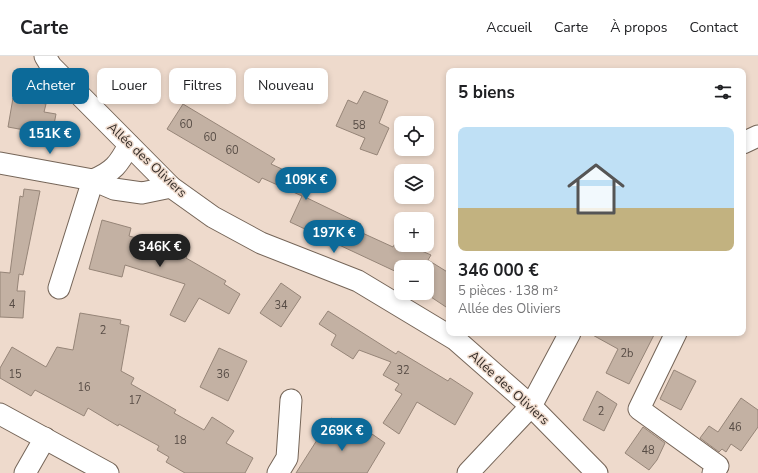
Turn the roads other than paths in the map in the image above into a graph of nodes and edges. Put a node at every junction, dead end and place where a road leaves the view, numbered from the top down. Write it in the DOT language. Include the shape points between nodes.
graph roads {
  1 [pos="45,56"];
  2 [pos="758,136"];
  3 [pos="746,142"];
  4 [pos="130,145"];
  5 [pos="0,163"];
  6 [pos="93,180"];
  7 [pos="171,187"];
  8 [pos="59,288"];
  9 [pos="446,334"];
  10 [pos="450,336"];
  11 [pos="568,336"];
  12 [pos="675,336"];
  13 [pos="292,400"];
  14 [pos="531,406"];
  15 [pos="0,414"];
  16 [pos="45,438"];
  17 [pos="720,471"];
  18 [pos="26,473"];
  19 [pos="108,473"];
  20 [pos="278,473"];
  21 [pos="468,473"];
  22 [pos="597,473"];
  1 -- 4 [label="street, Allée des Oliviers" via="51,66"];
  2 -- 3 [label="street"];
  4 -- 6 [label="street" via="120,162 108,174"];
  4 -- 7 [label="street, Allée des Oliviers"];
  5 -- 6 [label="street"];
  6 -- 7 [label="street" via="114,189 142,193"];
  6 -- 8 [label="street"];
  7 -- 9 [label="street, Allée des Oliviers" via="212,217 261,243 358,281"];
  10 -- 14 [label="street, Allée des Oliviers"];
  11 -- 14 [label="street"];
  12 -- 17 [label="street" via="639,409"];
  13 -- 20 [label="street" via="287,458"];
  14 -- 21 [label="street"];
  14 -- 22 [label="street, Allée des Oliviers"];
  15 -- 16 [label="street"];
  16 -- 18 [label="street"];
  16 -- 19 [label="street"];
}
